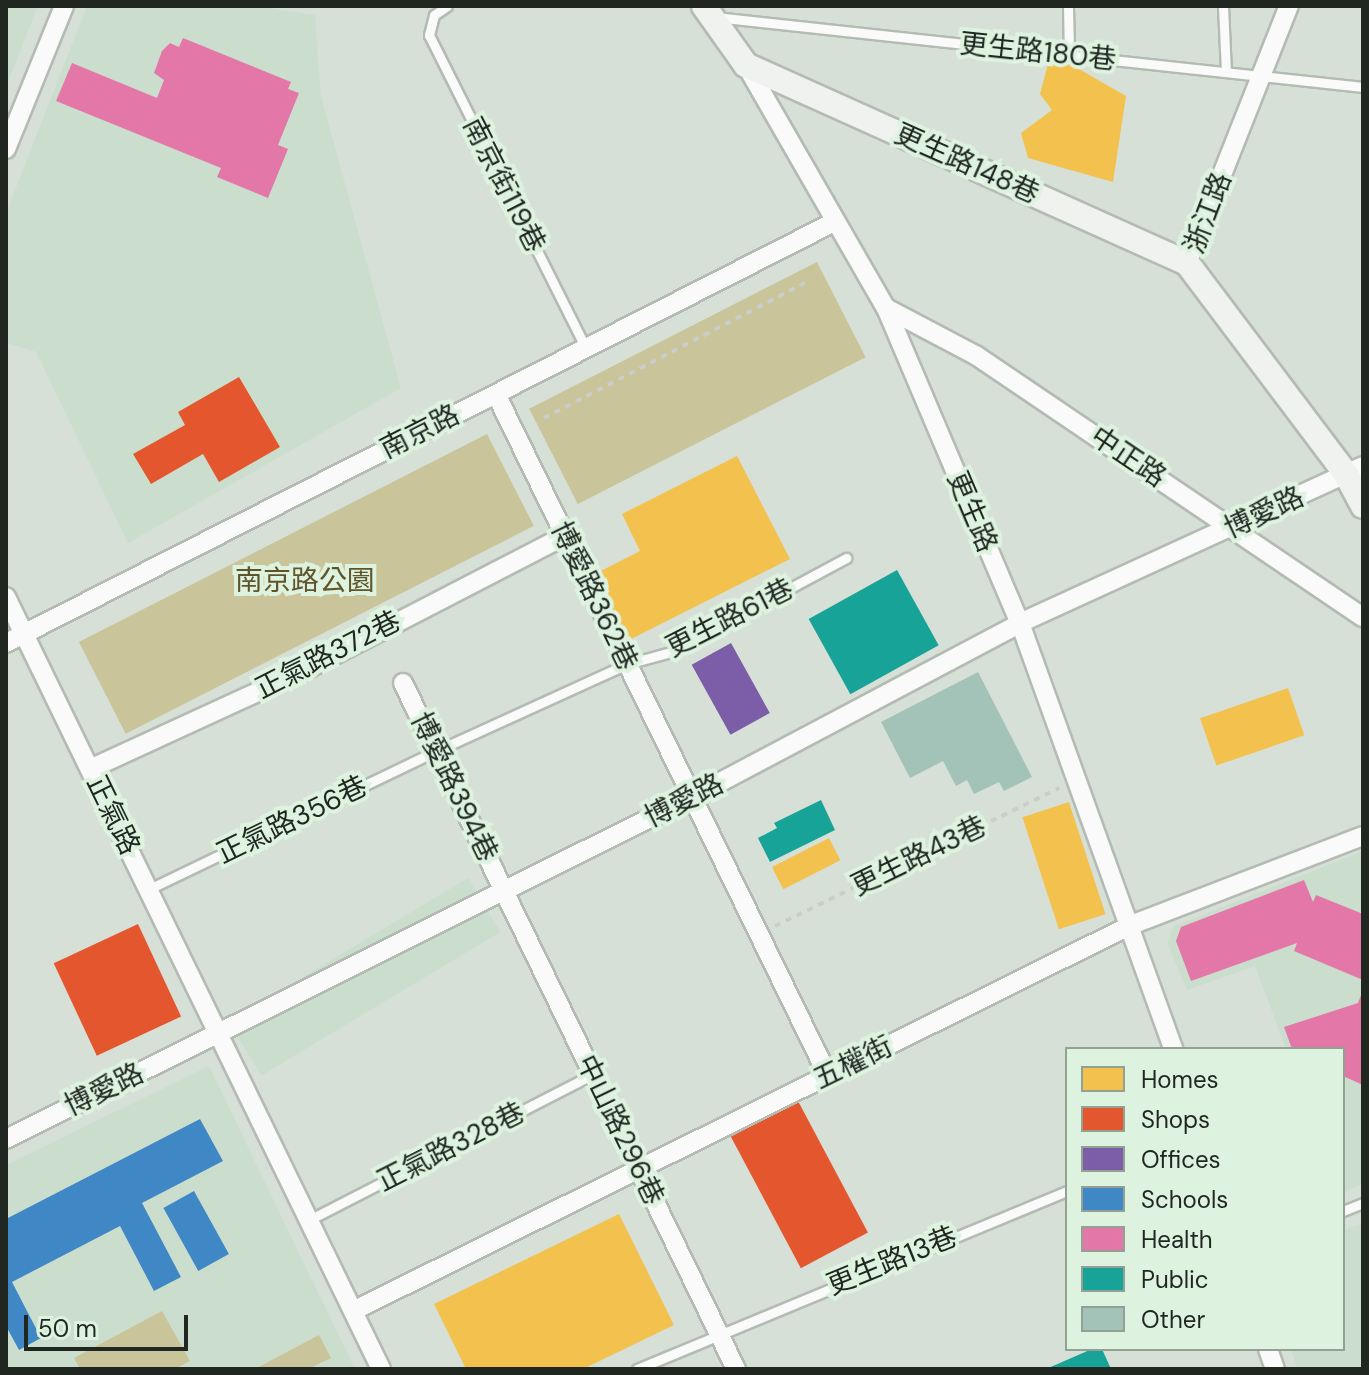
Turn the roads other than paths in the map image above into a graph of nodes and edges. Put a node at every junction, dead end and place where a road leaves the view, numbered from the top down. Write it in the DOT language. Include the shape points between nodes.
graph roads {
  1 [pos="64,6"];
  2 [pos="447,6"];
  3 [pos="1068,6"];
  4 [pos="1223,6"];
  5 [pos="1289,6"];
  6 [pos="708,11"];
  7 [pos="1069,55"];
  8 [pos="746,65"];
  9 [pos="1226,71"];
  10 [pos="1261,76"];
  11 [pos="1363,87"];
  12 [pos="6,149"];
  13 [pos="834,222"];
  14 [pos="1187,263"];
  15 [pos="886,308"];
  16 [pos="585,347"];
  17 [pos="496,394"];
  18 [pos="1355,470"];
  19 [pos="1363,506"];
  20 [pos="1234,528"];
  21 [pos="565,536"];
  22 [pos="846,558"];
  23 [pos="6,597"];
  24 [pos="1363,617"];
  25 [pos="1020,623"];
  26 [pos="24,634"];
  27 [pos="6,643"];
  28 [pos="627,664"];
  29 [pos="403,683"];
  30 [pos="436,751"];
  31 [pos="90,769"];
  32 [pos="692,797"];
  33 [pos="1363,836"];
  34 [pos="149,889"];
  35 [pos="504,890"];
  36 [pos="1131,925"];
  37 [pos="218,1034"];
  38 [pos="1172,1047"];
  39 [pos="593,1074"];
  40 [pos="828,1076"];
  41 [pos="6,1139"];
  42 [pos="639,1170"];
  43 [pos="1065,1192"];
  44 [pos="309,1220"];
  45 [pos="353,1311"];
  46 [pos="718,1332"];
  47 [pos="381,1369"];
  48 [pos="637,1369"];
  49 [pos="736,1369"];
  1 -- 12 [label="street"];
  2 -- 16 [label="lane, 南京街119巷" via="431,23 429,35"];
  3 -- 7 [label="lane"];
  4 -- 9 [label="lane"];
  5 -- 10 [label="street, 浙江路"];
  6 -- 7 [label="lane, 更生路180巷"];
  6 -- 8 [label="street, 更生路"];
  7 -- 9 [label="lane, 更生路180巷"];
  8 -- 13 [label="street, 更生路"];
  8 -- 14 [label="street, 更生路148巷"];
  9 -- 10 [label="lane, 更生路180巷"];
  10 -- 11 [label="lane, 更生路180巷"];
  10 -- 14 [label="street, 浙江路"];
  13 -- 15 [label="street, 更生路"];
  13 -- 16 [label="street, 南京路"];
  14 -- 18 [label="street, 浙江路"];
  15 -- 20 [label="street, 中正路" via="977,356"];
  15 -- 25 [label="street, 更生路"];
  16 -- 17 [label="street, 南京路"];
  17 -- 21 [label="street, 博愛路362巷"];
  17 -- 26 [label="street, 南京路"];
  18 -- 19 [label="street"];
  18 -- 20 [label="street, 博愛路"];
  20 -- 24 [label="street, 中正路"];
  20 -- 25 [label="street, 博愛路"];
  21 -- 28 [label="street, 博愛路362巷"];
  21 -- 31 [label="street, 正氣路372巷" via="307,669"];
  22 -- 28 [label="lane, 更生路61巷" via="671,652"];
  23 -- 26 [label="street, 正氣路"];
  25 -- 32 [label="street, 博愛路"];
  25 -- 36 [label="street, 更生路"];
  26 -- 27 [label="street, 南京路"];
  26 -- 31 [label="street, 正氣路"];
  28 -- 30 [label="lane, 更生路61巷"];
  28 -- 32 [label="street, 博愛路362巷"];
  29 -- 30 [label="street, 博愛路394巷"];
  30 -- 34 [label="lane, 正氣路356巷"];
  30 -- 35 [label="street, 博愛路394巷"];
  31 -- 34 [label="street, 正氣路"];
  32 -- 35 [label="street, 博愛路"];
  32 -- 40 [label="street, 博愛路362巷"];
  33 -- 36 [label="street, 五權街"];
  34 -- 37 [label="street, 正氣路"];
  35 -- 37 [label="street, 博愛路"];
  35 -- 39 [label="street, 中山路296巷"];
  36 -- 38 [label="street, 更生路"];
  36 -- 40 [label="street, 五權街"];
  37 -- 41 [label="street, 博愛路"];
  37 -- 44 [label="street, 正氣路"];
  39 -- 42 [label="street, 中山路296巷"];
  39 -- 44 [label="lane, 正氣路328巷"];
  40 -- 42 [label="street, 五權街"];
  42 -- 45 [label="street, 五權街"];
  42 -- 46 [label="street, 中山路296巷"];
  43 -- 46 [label="lane, 更生路13巷"];
  44 -- 45 [label="street, 正氣路"];
  45 -- 47 [label="street, 正氣路"];
  46 -- 48 [label="lane, 更生路13巷"];
  46 -- 49 [label="street, 中山路296巷"];
}
